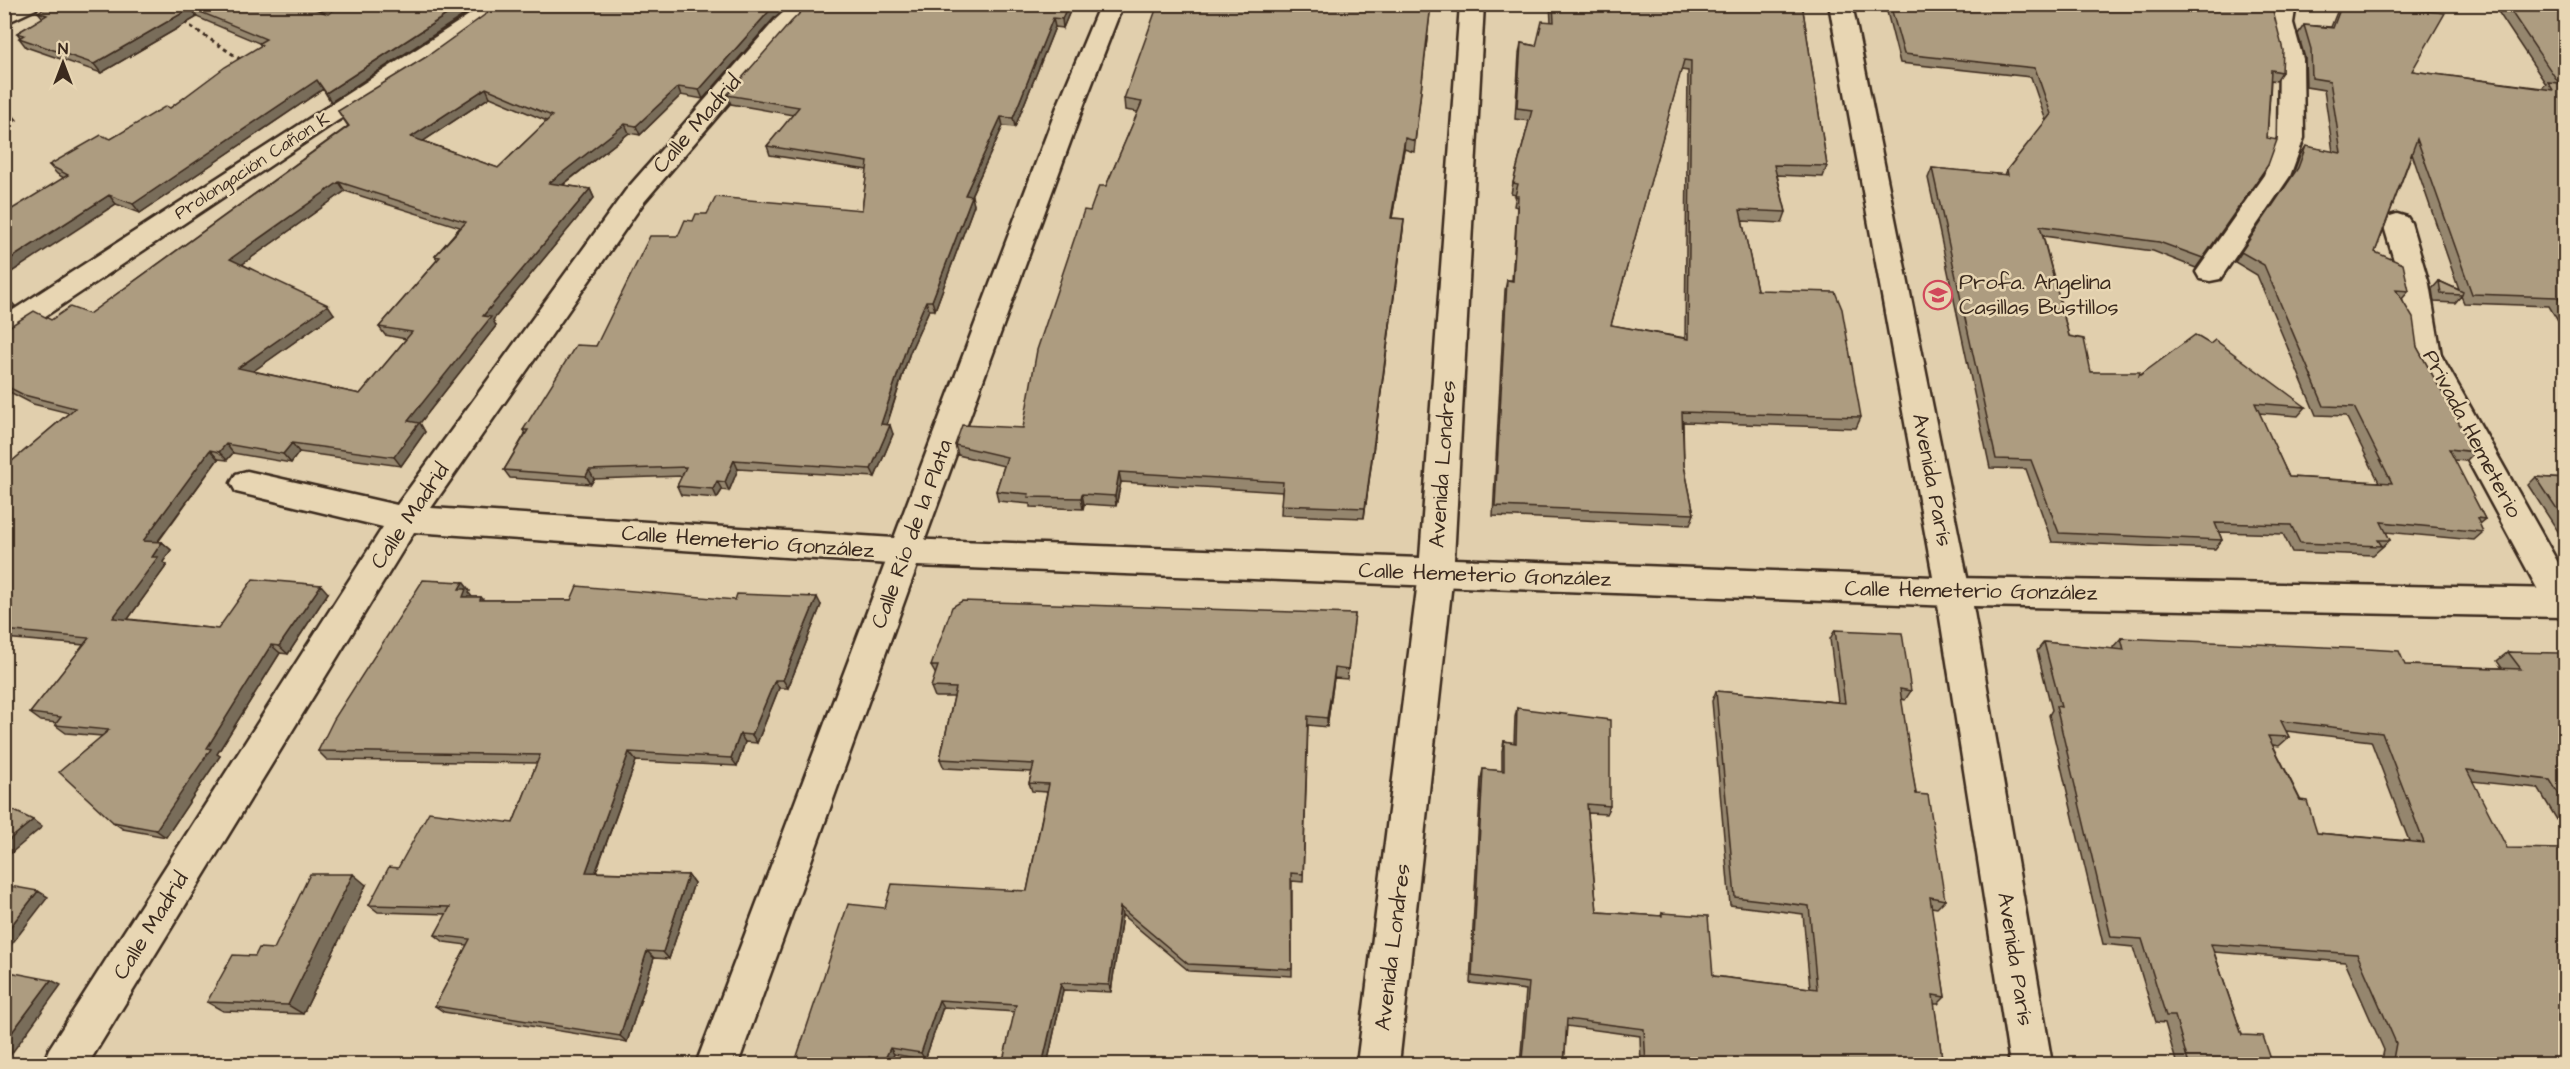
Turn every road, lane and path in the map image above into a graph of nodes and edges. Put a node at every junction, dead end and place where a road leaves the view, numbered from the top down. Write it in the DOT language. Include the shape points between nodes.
graph roads {
  1 [pos="28,4"];
  2 [pos="502,4"];
  3 [pos="808,4"];
  4 [pos="1112,4"];
  5 [pos="1472,4"];
  6 [pos="1840,4"];
  7 [pos="2285,4"];
  8 [pos="4,17"];
  9 [pos="182,21"];
  10 [pos="250,65"];
  11 [pos="2397,223"];
  12 [pos="2210,272"];
  13 [pos="4,330"];
  14 [pos="247,483"];
  15 [pos="405,519"];
  16 [pos="905,552"];
  17 [pos="1436,573"];
  18 [pos="1953,592"];
  19 [pos="2564,602"];
  20 [pos="64,1065"];
  21 [pos="717,1065"];
  22 [pos="1378,1065"];
  23 [pos="2031,1065"];
  1 -- 8 [label="street"];
  2 -- 13 [label="street, Prolongación Cañon K"];
  3 -- 15 [label="street, Calle Madrid" via="784,24 635,196"];
  4 -- 16 [label="street, Calle Río de la Plata"];
  5 -- 17 [label="street, Avenida Londres"];
  6 -- 18 [label="street, Avenida París"];
  7 -- 12 [label="street" via="2280,23 2291,59 2291,138 2277,176"];
  9 -- 10 [label="path"];
  11 -- 19 [label="street, Privada Hemeterio" via="2415,284 2426,356"];
  14 -- 15 [label="street, Calle Hemeterio González"];
  15 -- 16 [label="street, Calle Hemeterio González"];
  15 -- 20 [label="street, Calle Madrid"];
  16 -- 17 [label="street, Calle Hemeterio González"];
  16 -- 21 [label="street, Calle Río de la Plata"];
  17 -- 18 [label="street, Calle Hemeterio González"];
  17 -- 22 [label="street, Avenida Londres"];
  18 -- 19 [label="street, Calle Hemeterio González"];
  18 -- 23 [label="street, Avenida París"];
}
